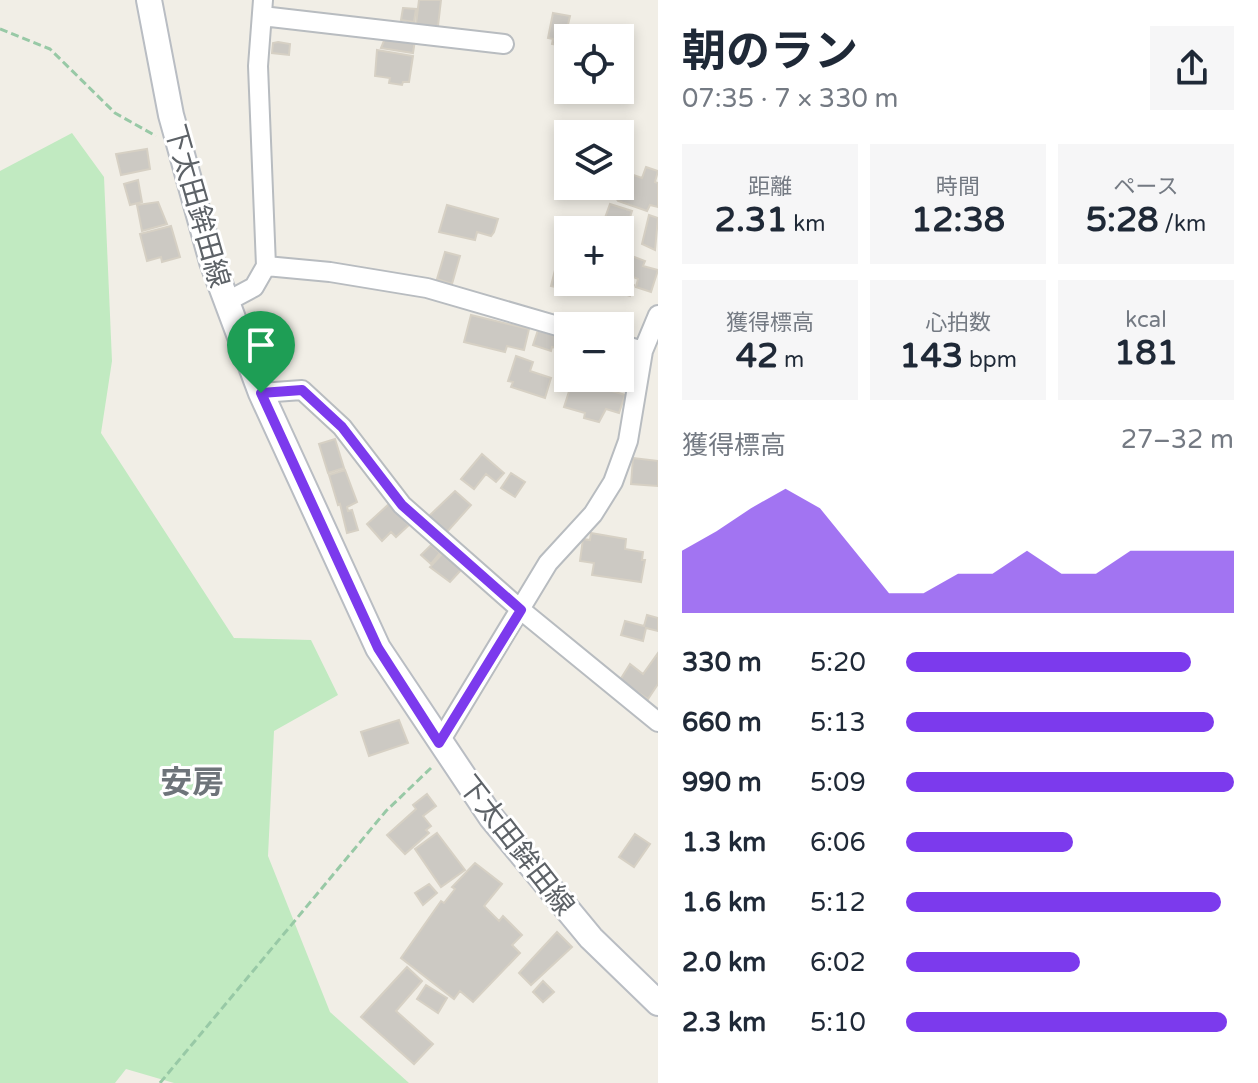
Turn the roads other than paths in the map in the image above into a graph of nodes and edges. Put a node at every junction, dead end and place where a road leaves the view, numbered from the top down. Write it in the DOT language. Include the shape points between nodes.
graph roads {
  1 [pos="149,0"];
  2 [pos="262,8"];
  3 [pos="504,44"];
  4 [pos="266,266"];
  5 [pos="226,302"];
  6 [pos="658,315"];
  7 [pos="554,325"];
  8 [pos="634,348"];
  9 [pos="643,351"];
  10 [pos="261,393"];
  11 [pos="521,610"];
  12 [pos="658,722"];
  13 [pos="442,748"];
  14 [pos="658,1003"];
  1 -- 5 [label="main road, 下太田鉾田線" via="180,150"];
  2 -- 3 [label="street"];
  2 -- 4 [label="street" via="258,66"];
  4 -- 5 [label="street" via="254,287"];
  4 -- 7 [label="street" via="427,288"];
  5 -- 10 [label="main road, 下太田鉾田線"];
  6 -- 9 [label="street"];
  8 -- 9 [label="street"];
  9 -- 11 [label="street" via="628,441 613,482 593,514 548,563"];
  10 -- 11 [label="street" via="302,390 342,427 402,505"];
  10 -- 13 [label="main road, 下太田鉾田線" via="378,648"];
  11 -- 12 [label="street"];
  11 -- 13 [label="street"];
  13 -- 14 [label="main road, 下太田鉾田線" via="550,891"];
}
